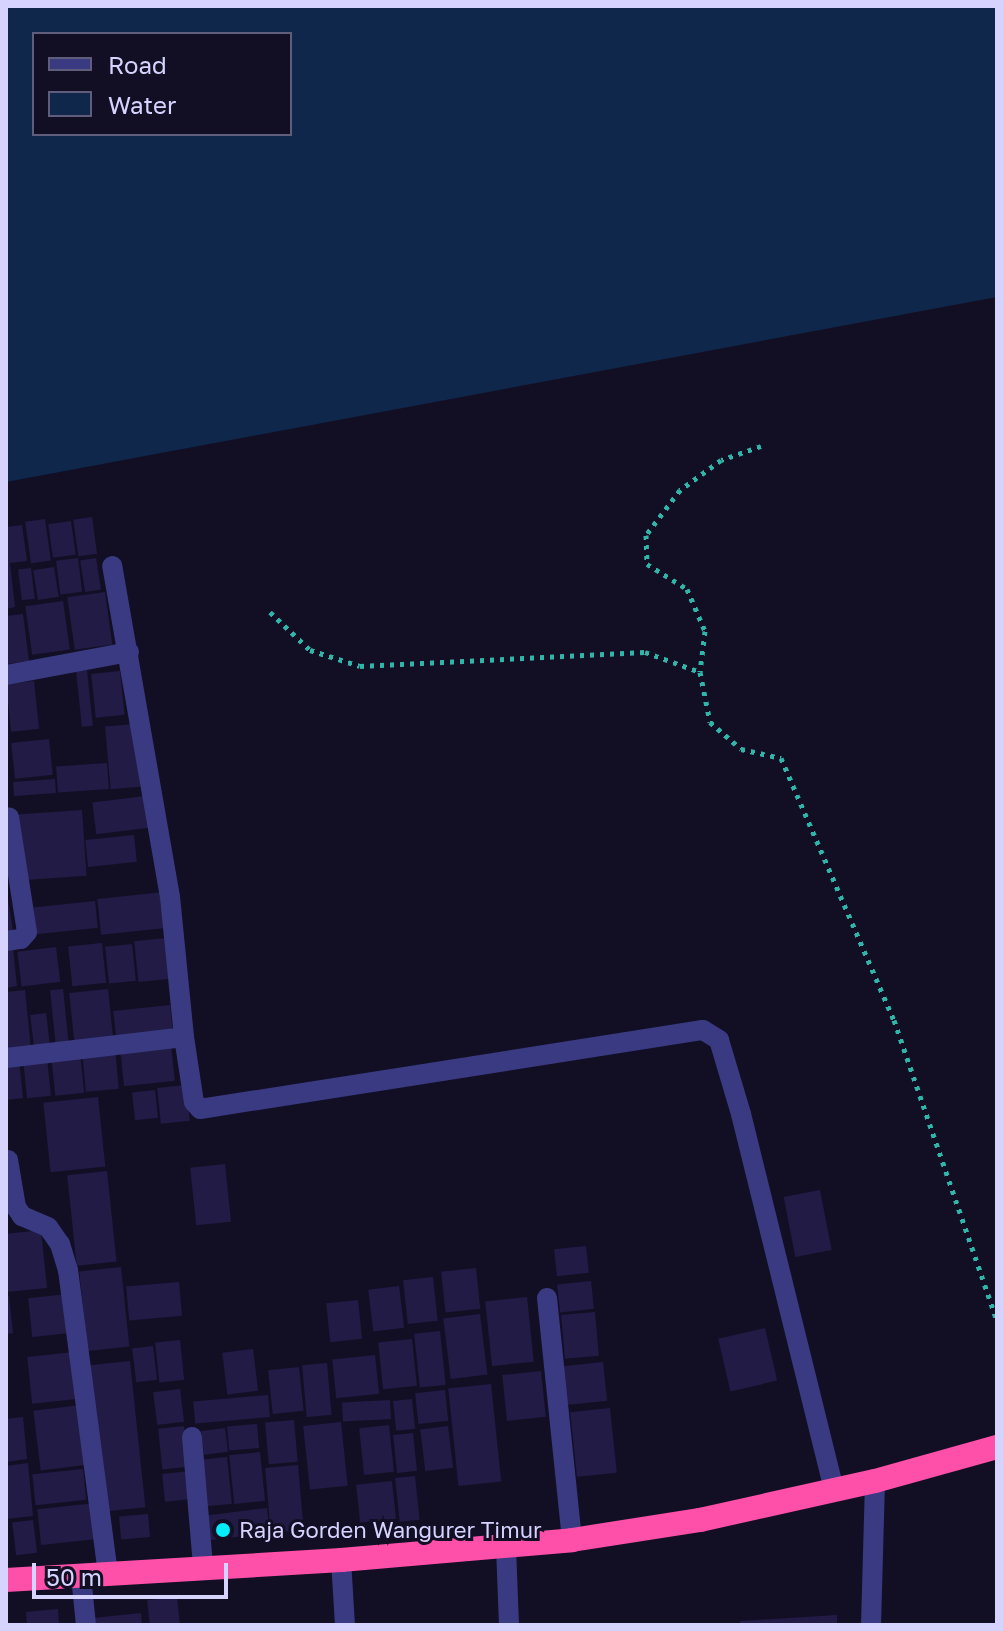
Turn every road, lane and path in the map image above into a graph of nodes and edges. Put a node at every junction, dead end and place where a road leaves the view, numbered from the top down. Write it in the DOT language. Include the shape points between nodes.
graph roads {
  1 [pos="761,446"];
  2 [pos="112,566"];
  3 [pos="270,612"];
  4 [pos="129,652"];
  5 [pos="700,672"];
  6 [pos="6,675"];
  7 [pos="9,817"];
  8 [pos="6,941"];
  9 [pos="184,1037"];
  10 [pos="6,1058"];
  11 [pos="8,1160"];
  12 [pos="547,1298"];
  13 [pos="997,1321"];
  14 [pos="192,1437"];
  15 [pos="997,1447"];
  16 [pos="875,1481"];
  17 [pos="834,1490"];
  18 [pos="572,1540"];
  19 [pos="506,1547"];
  20 [pos="341,1560"];
  21 [pos="203,1566"];
  22 [pos="108,1574"];
  23 [pos="81,1576"];
  24 [pos="6,1580"];
  25 [pos="86,1625"];
  26 [pos="345,1625"];
  27 [pos="509,1625"];
  28 [pos="871,1625"];
  1 -- 5 [label="path" via="721,460 680,490 646,535 647,564 687,589 705,631"];
  2 -- 4 [label="street"];
  3 -- 5 [label="path" via="310,650 360,666 645,652"];
  4 -- 6 [label="street"];
  4 -- 9 [label="street" via="170,897"];
  5 -- 13 [label="path" via="710,722 741,749 781,758 894,1020"];
  7 -- 8 [label="street" via="27,932 21,939"];
  9 -- 10 [label="street"];
  9 -- 17 [label="street" via="194,1102 200,1109 589,1050 683,1030 703,1030 719,1040"];
  11 -- 22 [label="street" via="16,1207 22,1216 48,1227 68,1270"];
  12 -- 18 [label="street"];
  14 -- 21 [label="street"];
  15 -- 16 [label="highway"];
  16 -- 17 [label="highway"];
  16 -- 28 [label="street"];
  17 -- 18 [label="highway" via="700,1520"];
  18 -- 19 [label="highway"];
  19 -- 20 [label="highway"];
  19 -- 27 [label="street"];
  20 -- 21 [label="highway"];
  20 -- 26 [label="street"];
  21 -- 22 [label="highway"];
  22 -- 23 [label="highway"];
  23 -- 24 [label="highway"];
  23 -- 25 [label="street"];
}
